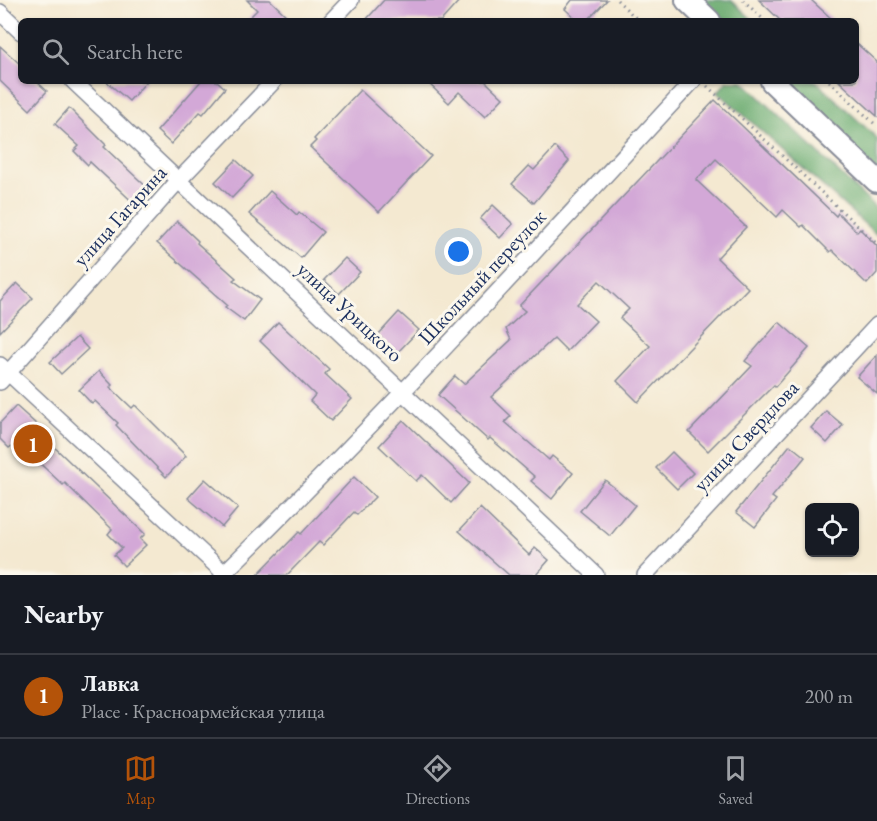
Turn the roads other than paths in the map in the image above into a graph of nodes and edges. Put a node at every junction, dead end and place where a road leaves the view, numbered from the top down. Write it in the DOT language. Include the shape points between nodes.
graph roads {
  1 [pos="351,0"];
  2 [pos="687,0"];
  3 [pos="0,12"];
  4 [pos="334,18"];
  5 [pos="706,18"];
  6 [pos="18,29"];
  7 [pos="76,84"];
  8 [pos="271,84"];
  9 [pos="690,84"];
  10 [pos="775,84"];
  11 [pos="179,180"];
  12 [pos="877,181"];
  13 [pos="877,326"];
  14 [pos="3,374"];
  15 [pos="404,392"];
  16 [pos="223,574"];
  17 [pos="596,575"];
  18 [pos="645,575"];
  1 -- 4 [label="street"];
  2 -- 5 [label="main road"];
  3 -- 6 [label="street"];
  7 -- 11 [label="street, улица Урицкого"];
  8 -- 11 [label="street, улица Гагарина"];
  9 -- 15 [label="street, Школьный переулок"];
  10 -- 12 [label="main road"];
  11 -- 14 [label="street, улица Гагарина"];
  11 -- 15 [label="street, улица Урицкого"];
  13 -- 18 [label="street, улица Свердлова"];
  14 -- 16 [label="street"];
  15 -- 16 [label="street, Школьный переулок"];
  15 -- 17 [label="street, улица Урицкого"];
}
